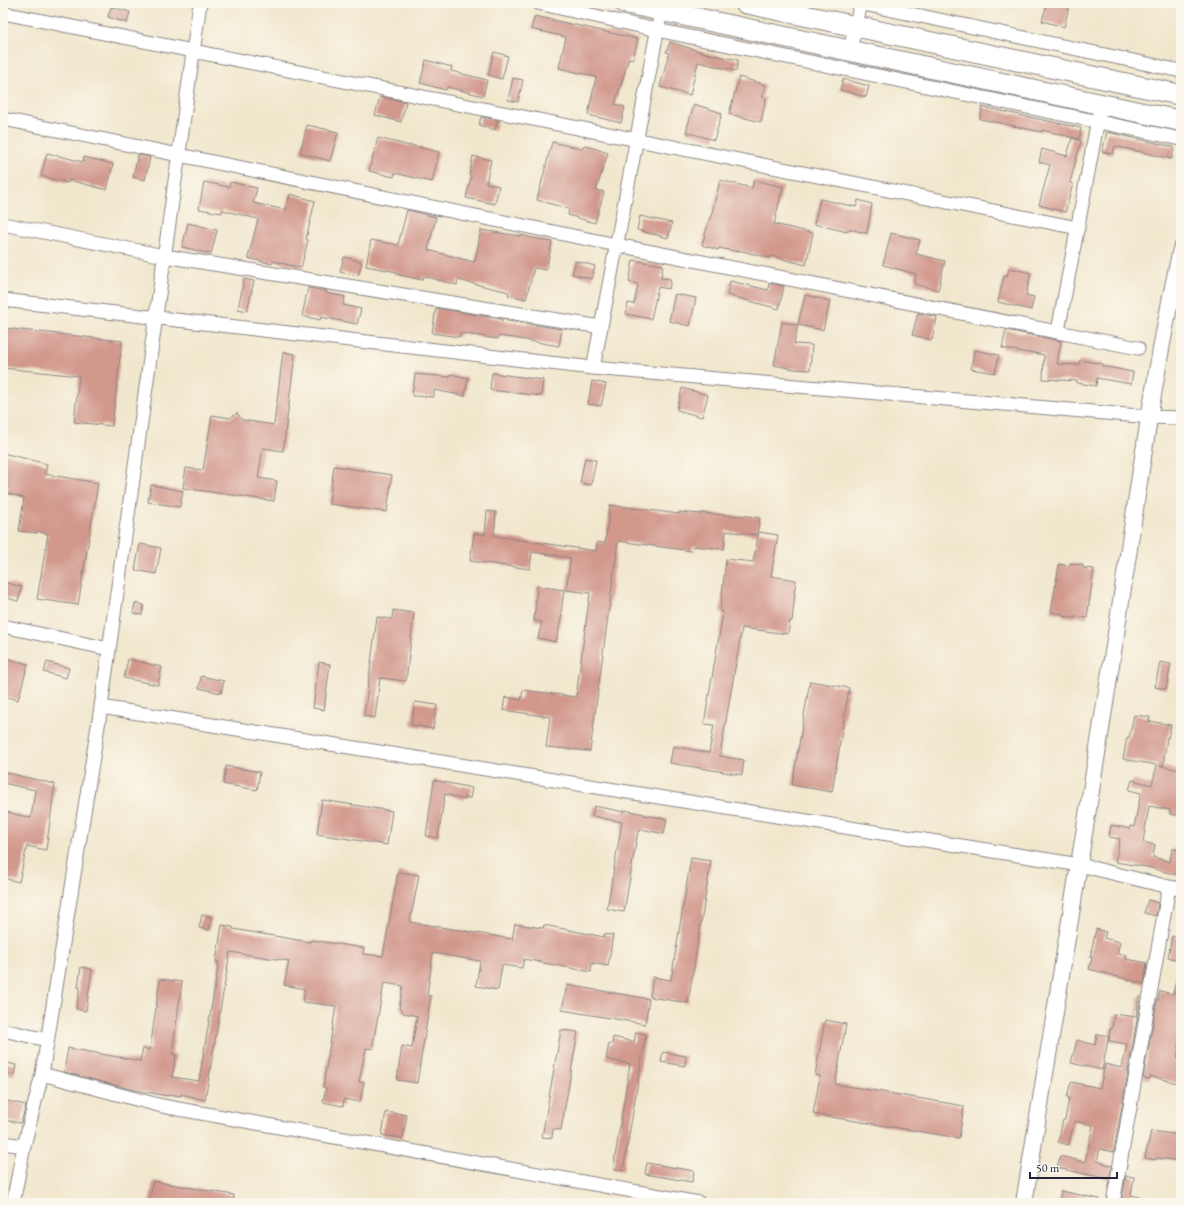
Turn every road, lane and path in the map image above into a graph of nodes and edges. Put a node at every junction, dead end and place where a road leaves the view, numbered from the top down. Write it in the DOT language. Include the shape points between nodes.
graph roads {
  1 [pos="200,3"];
  2 [pos="538,3"];
  3 [pos="625,3"];
  4 [pos="745,3"];
  5 [pos="860,3"];
  6 [pos="3,13"];
  7 [pos="659,20"];
  8 [pos="856,26"];
  9 [pos="850,50"];
  10 [pos="193,51"];
  11 [pos="1181,70"];
  12 [pos="1181,95"];
  13 [pos="1099,112"];
  14 [pos="3,119"];
  15 [pos="1181,121"];
  16 [pos="637,139"];
  17 [pos="1181,139"];
  18 [pos="178,154"];
  19 [pos="3,224"];
  20 [pos="1078,228"];
  21 [pos="617,245"];
  22 [pos="1181,249"];
  23 [pos="164,256"];
  24 [pos="1177,285"];
  25 [pos="3,300"];
  26 [pos="155,318"];
  27 [pos="601,327"];
  28 [pos="1058,331"];
  29 [pos="1138,348"];
  30 [pos="594,368"];
  31 [pos="1150,417"];
  32 [pos="1181,418"];
  33 [pos="3,626"];
  34 [pos="109,649"];
  35 [pos="101,707"];
  36 [pos="1080,865"];
  37 [pos="1175,888"];
  38 [pos="3,1030"];
  39 [pos="47,1040"];
  40 [pos="42,1074"];
  41 [pos="3,1143"];
  42 [pos="24,1146"];
  43 [pos="13,1203"];
  44 [pos="699,1203"];
  45 [pos="1024,1203"];
  46 [pos="1113,1203"];
  1 -- 10 [label="street"];
  2 -- 7 [label="street"];
  3 -- 7 [label="main road"];
  4 -- 8 [label="main road"];
  5 -- 8 [label="street"];
  5 -- 11 [label="street"];
  6 -- 10 [label="street"];
  7 -- 9 [label="main road"];
  7 -- 13 [label="street"];
  7 -- 16 [label="street"];
  8 -- 9 [label="street"];
  8 -- 12 [label="main road"];
  9 -- 13 [label="main road"];
  10 -- 16 [label="street"];
  10 -- 18 [label="street"];
  13 -- 15 [label="main road"];
  13 -- 17 [label="street"];
  13 -- 20 [label="street"];
  14 -- 18 [label="street"];
  16 -- 20 [label="street"];
  16 -- 21 [label="street"];
  18 -- 21 [label="street"];
  18 -- 23 [label="street"];
  19 -- 23 [label="street"];
  20 -- 28 [label="street"];
  21 -- 27 [label="street"];
  21 -- 28 [label="street"];
  22 -- 24 [label="street"];
  23 -- 26 [label="street"];
  23 -- 27 [label="street"];
  24 -- 31 [label="street"];
  25 -- 26 [label="street"];
  26 -- 30 [label="street"];
  26 -- 34 [label="street"];
  27 -- 30 [label="street"];
  28 -- 29 [label="street"];
  30 -- 31 [label="street"];
  31 -- 32 [label="street"];
  31 -- 36 [label="street"];
  33 -- 34 [label="street"];
  34 -- 35 [label="street"];
  35 -- 36 [label="street"];
  35 -- 39 [label="street"];
  36 -- 37 [label="street"];
  36 -- 45 [label="street"];
  37 -- 46 [label="street"];
  38 -- 39 [label="street"];
  39 -- 40 [label="street"];
  40 -- 42 [label="street"];
  40 -- 44 [label="street" via="162,1106"];
  41 -- 42 [label="street"];
  42 -- 43 [label="street"];
}
